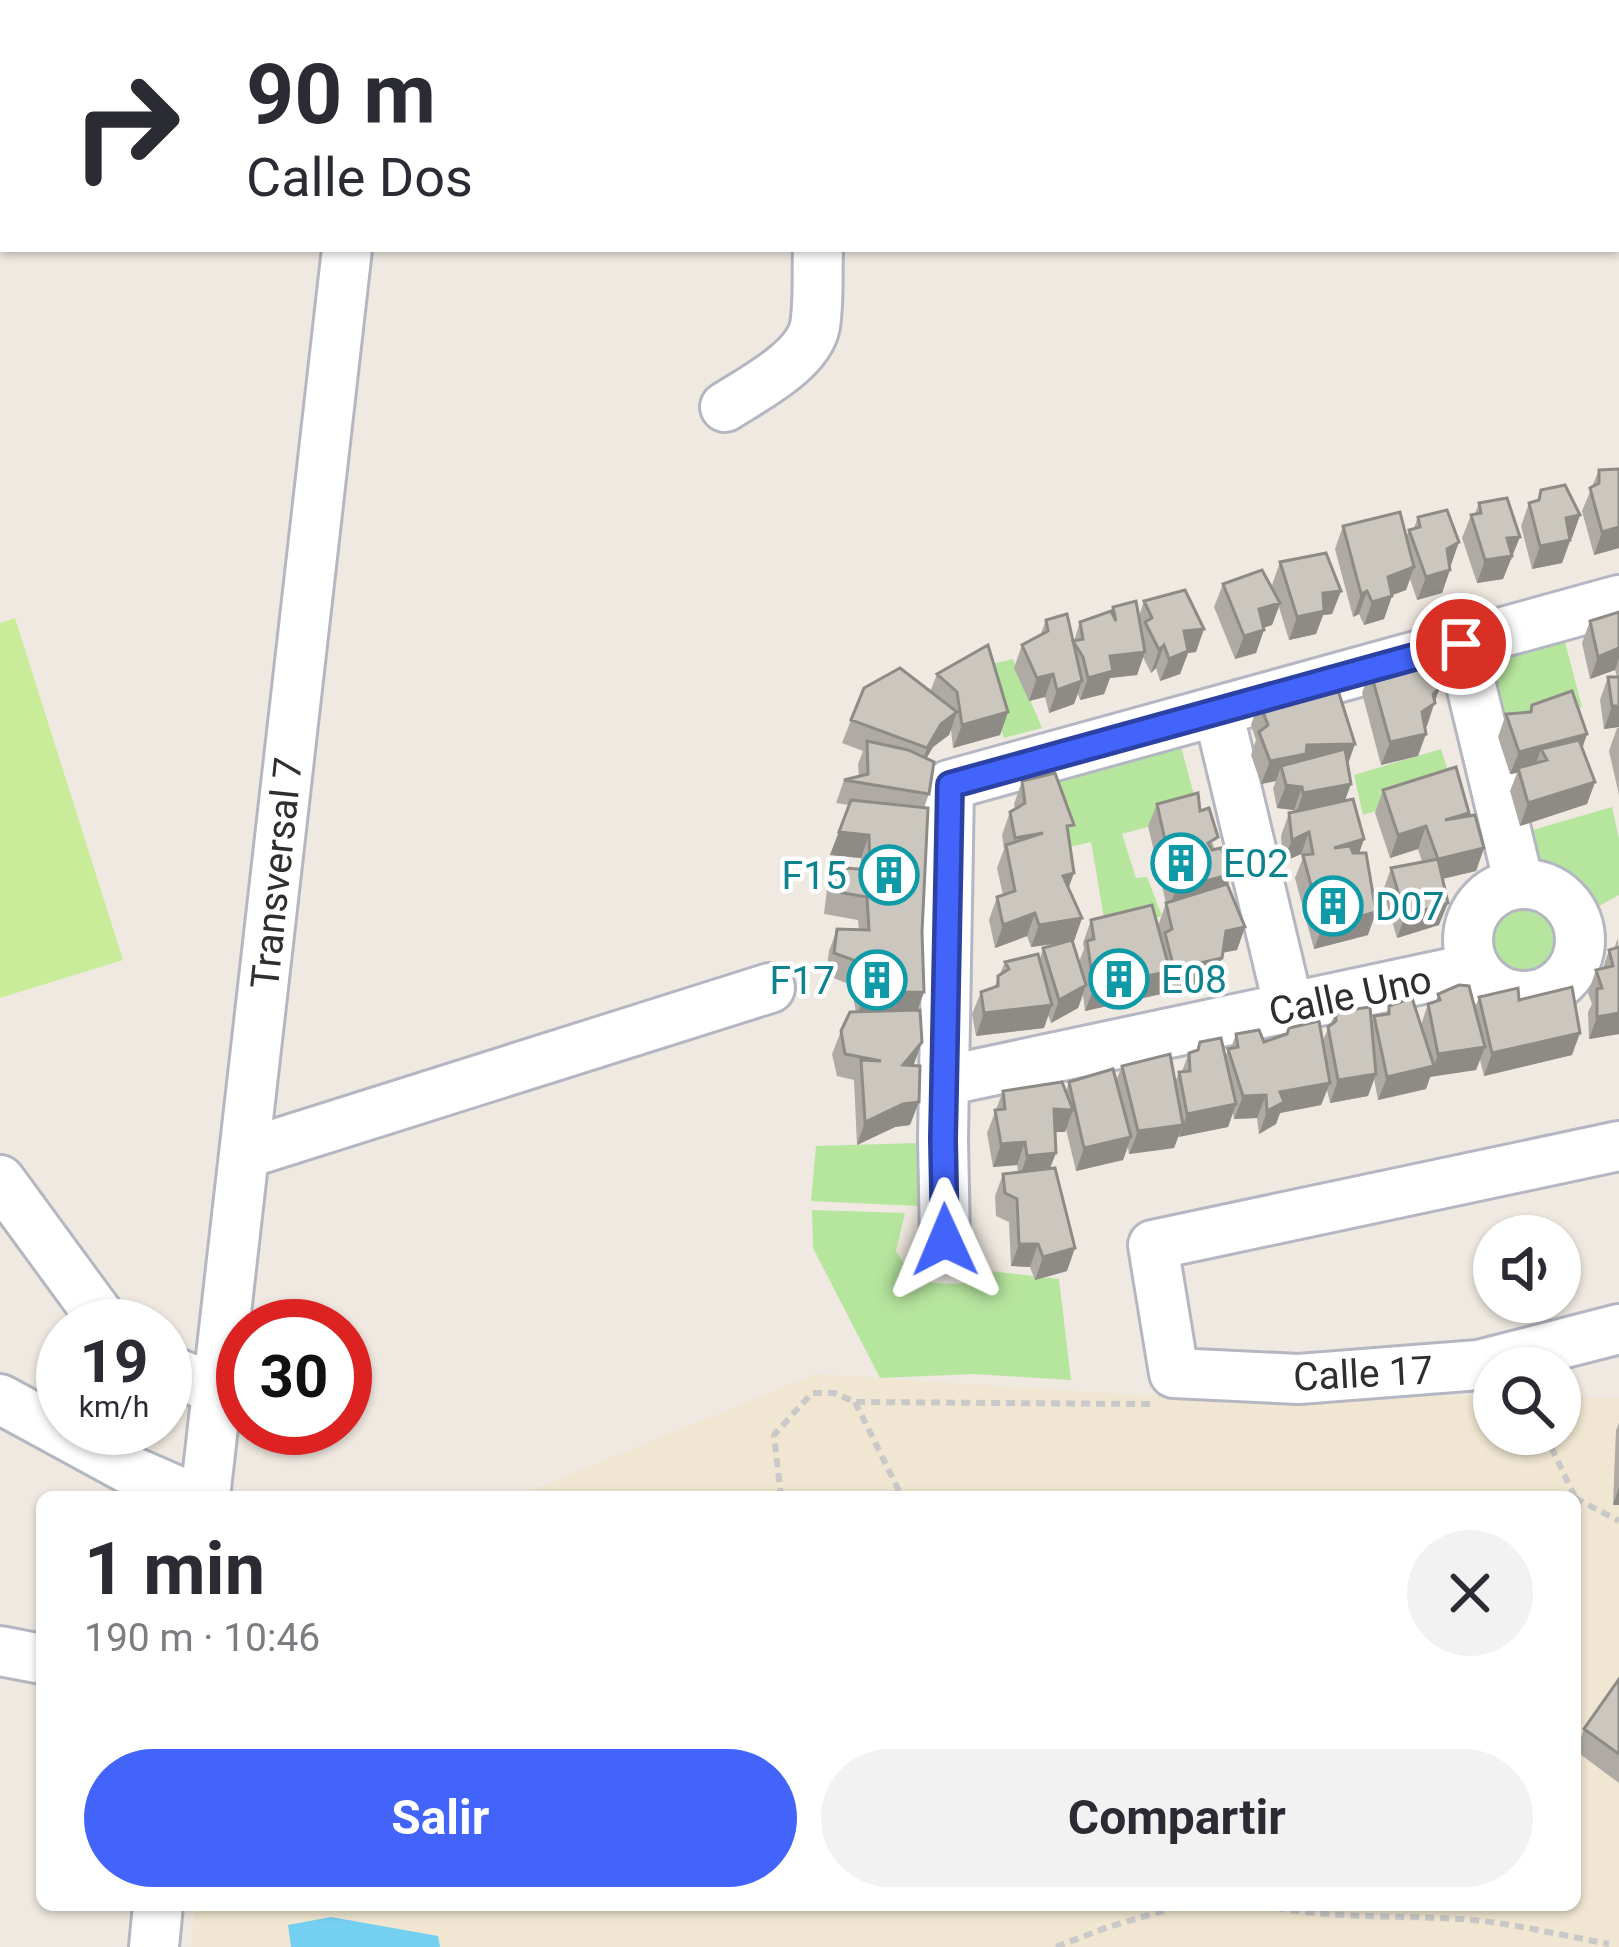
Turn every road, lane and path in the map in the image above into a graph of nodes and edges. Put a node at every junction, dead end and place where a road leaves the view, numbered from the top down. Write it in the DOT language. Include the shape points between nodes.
graph roads {
  1 [pos="347,252"];
  2 [pos="818,252"];
  3 [pos="725,407"];
  4 [pos="1619,600"];
  5 [pos="1461,644"];
  6 [pos="1218,711"];
  7 [pos="1519,884"];
  8 [pos="1599,926"];
  9 [pos="1474,968"];
  10 [pos="770,988"];
  11 [pos="1289,1008"];
  12 [pos="944,1081"];
  13 [pos="1619,1146"];
  14 [pos="244,1154"];
  15 [pos="0,1180"];
  16 [pos="945,1240"];
  17 [pos="87,1299"];
  18 [pos="227,1299"];
  19 [pos="1619,1329"];
  20 [pos="0,1399"];
  21 [pos="216,1399"];
  22 [pos="1555,1455"];
  23 [pos="177,1491"];
  24 [pos="206,1491"];
  25 [pos="780,1491"];
  26 [pos="899,1491"];
  27 [pos="1572,1491"];
  28 [pos="1581,1500"];
  29 [pos="1619,1521"];
  30 [pos="0,1651"];
  31 [pos="36,1658"];
  32 [pos="157,1911"];
  33 [pos="1163,1911"];
  34 [pos="1288,1911"];
  35 [pos="1383,1911"];
  36 [pos="1430,1911"];
  37 [pos="1388,1918"];
  38 [pos="1431,1919"];
  39 [pos="1609,1944"];
  40 [pos="154,1947"];
  41 [pos="1055,1947"];
  1 -- 14 [label="street, Transversal 7"];
  2 -- 3 [label="street" via="810,341 779,373"];
  4 -- 5 [label="street"];
  5 -- 6 [label="street"];
  5 -- 7 [label="street"];
  6 -- 11 [label="street"];
  6 -- 12 [label="street" via="950,785"];
  7 -- 8 [label="street" via="1553,892"];
  7 -- 9 [label="street" via="1497,890 1469,924"];
  8 -- 9 [label="street" via="1565,980 1534,996 1500,992"];
  9 -- 11 [label="street, Calle Uno"];
  10 -- 14 [label="street"];
  11 -- 12 [label="street, Calle Uno"];
  12 -- 16 [label="street"];
  13 -- 19 [label="street, Calle 17" via="1153,1245 1174,1372 1299,1379 1479,1365"];
  14 -- 18 [label="street, Transversal 7"];
  15 -- 17 [label="street"];
  20 -- 23 [label="street"];
  21 -- 24 [label="street, Transversal 7"];
  22 -- 27 [label="path"];
  25 -- 26 [label="path" via="774,1435 812,1393 834,1393 855,1402"];
  28 -- 29 [label="path"];
  30 -- 31 [label="street"];
  32 -- 40 [label="street"];
  33 -- 41 [label="path"];
  34 -- 37 [label="path"];
  35 -- 37 [label="path"];
  36 -- 38 [label="path"];
  37 -- 38 [label="path"];
  38 -- 39 [label="path"];
}
